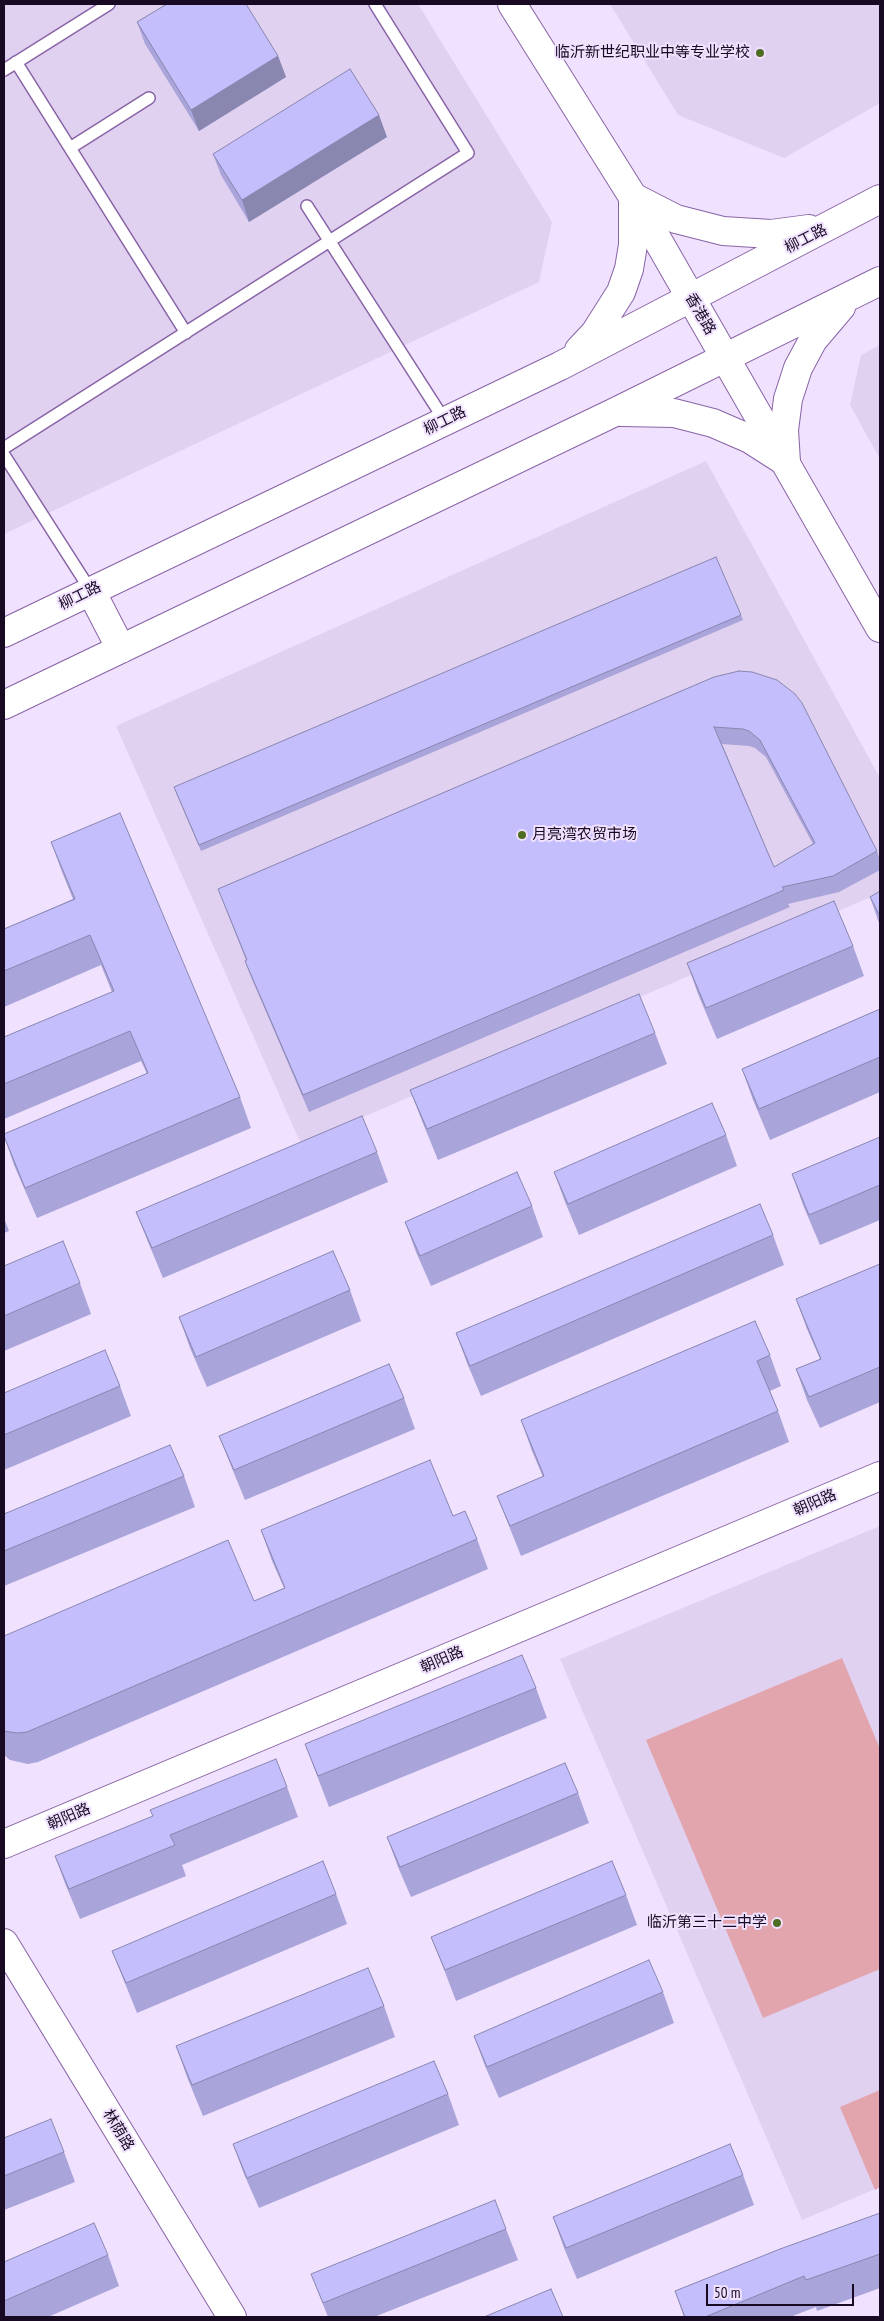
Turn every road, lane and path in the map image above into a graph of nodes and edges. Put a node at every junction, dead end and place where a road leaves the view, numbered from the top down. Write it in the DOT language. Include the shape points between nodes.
graph roads {
  1 [pos="109,4"];
  2 [pos="375,4"];
  3 [pos="512,4"];
  4 [pos="16,62"];
  5 [pos="4,70"];
  6 [pos="149,98"];
  7 [pos="70,148"];
  8 [pos="633,197"];
  9 [pos="880,199"];
  10 [pos="307,206"];
  11 [pos="842,220"];
  12 [pos="330,241"];
  13 [pos="880,281"];
  14 [pos="856,294"];
  15 [pos="691,298"];
  16 [pos="186,332"];
  17 [pos="726,358"];
  18 [pos="560,366"];
  19 [pos="613,413"];
  20 [pos="445,421"];
  21 [pos="4,448"];
  22 [pos="4,455"];
  23 [pos="786,462"];
  24 [pos="91,591"];
  25 [pos="880,628"];
  26 [pos="4,633"];
  27 [pos="121,649"];
  28 [pos="4,705"];
  29 [pos="880,1476"];
  30 [pos="4,1844"];
  31 [pos="4,1943"];
  32 [pos="232,2317"];
  1 -- 4 [label="lane"];
  2 -- 12 [label="lane" via="468,153"];
  3 -- 8 [label="main road, 香港路"];
  4 -- 5 [label="lane"];
  4 -- 7 [label="lane"];
  6 -- 7 [label="lane"];
  7 -- 16 [label="lane"];
  8 -- 11 [label="main road" via="676,219 723,231 771,234"];
  8 -- 15 [label="main road, 香港路"];
  8 -- 18 [label="main road" via="633,246 621,292 596,333"];
  9 -- 11 [label="main road, 柳工路"];
  10 -- 12 [label="lane"];
  11 -- 15 [label="main road, 柳工路"];
  12 -- 16 [label="lane"];
  12 -- 20 [label="lane"];
  13 -- 14 [label="main road"];
  14 -- 17 [label="main road"];
  14 -- 23 [label="main road" via="813,340 798,368 788,398 784,430"];
  15 -- 17 [label="main road, 香港路"];
  15 -- 18 [label="main road, 柳工路"];
  16 -- 21 [label="lane"];
  17 -- 19 [label="main road"];
  17 -- 23 [label="main road, 香港路"];
  18 -- 20 [label="main road, 柳工路"];
  19 -- 23 [label="main road" via="654,411 694,417 732,430"];
  19 -- 27 [label="main road"];
  20 -- 24 [label="main road, 柳工路"];
  22 -- 24 [label="lane"];
  23 -- 25 [label="main road, 香港路"];
  24 -- 26 [label="main road, 柳工路"];
  24 -- 27 [label="main road"];
  27 -- 28 [label="main road"];
  29 -- 30 [label="main road, 朝阳路"];
  31 -- 32 [label="main road, 林荫路"];
}
